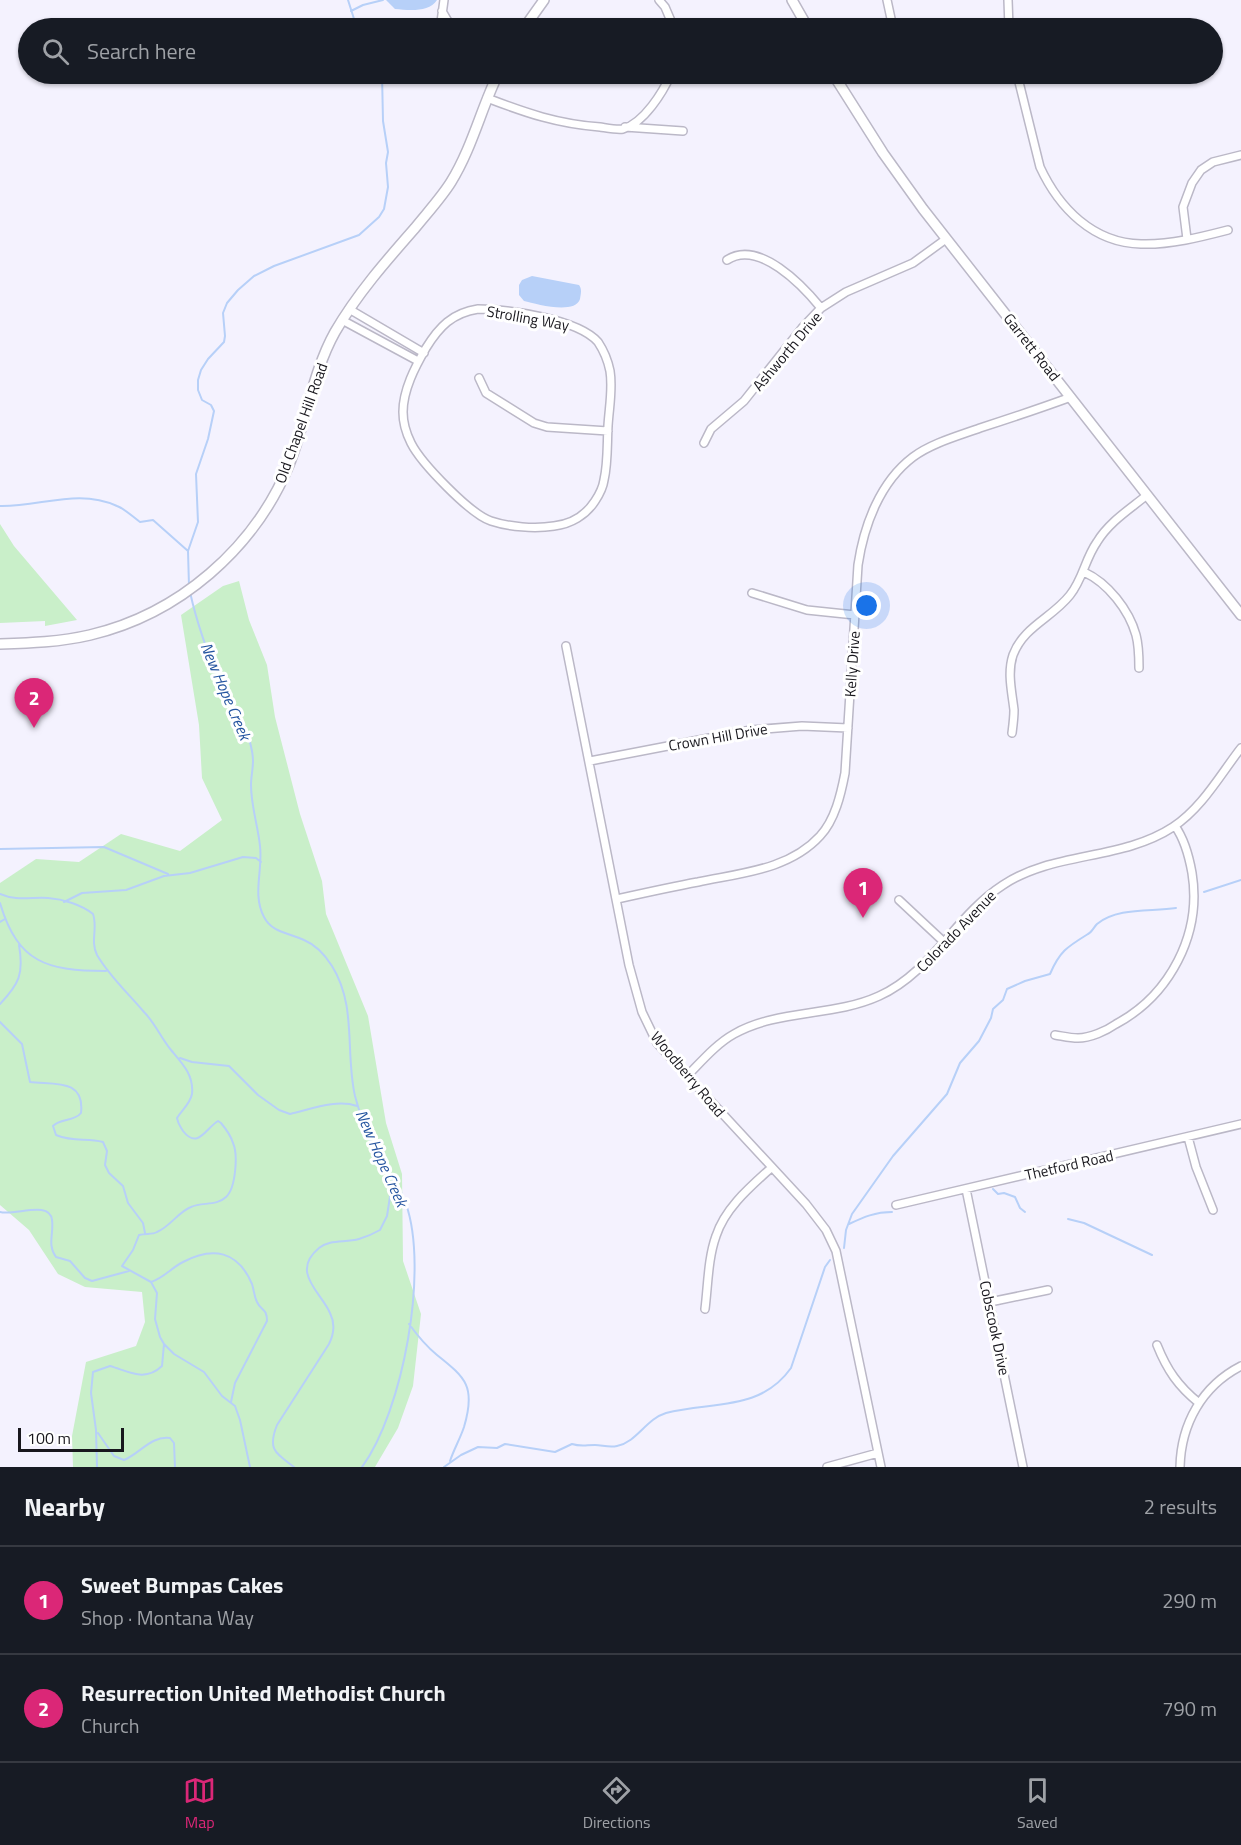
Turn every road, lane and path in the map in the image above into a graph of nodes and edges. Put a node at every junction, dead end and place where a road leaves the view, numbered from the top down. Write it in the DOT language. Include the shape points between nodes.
graph roads {
  1 [pos="444,0"];
  2 [pos="544,0"];
  3 [pos="659,0"];
  4 [pos="792,0"];
  5 [pos="887,0"];
  6 [pos="1008,0"];
  7 [pos="442,11"];
  8 [pos="441,18"];
  9 [pos="446,18"];
  10 [pos="531,18"];
  11 [pos="670,18"];
  12 [pos="802,18"];
  13 [pos="891,18"];
  14 [pos="1009,18"];
  15 [pos="493,84"];
  16 [pos="665,84"];
  17 [pos="840,84"];
  18 [pos="1020,84"];
  19 [pos="487,98"];
  20 [pos="625,128"];
  21 [pos="683,131"];
  22 [pos="1241,155"];
  23 [pos="1228,230"];
  24 [pos="946,239"];
  25 [pos="1187,239"];
  26 [pos="727,260"];
  27 [pos="821,308"];
  28 [pos="349,309"];
  29 [pos="342,320"];
  30 [pos="386,330"];
  31 [pos="381,341"];
  32 [pos="424,353"];
  33 [pos="418,362"];
  34 [pos="479,378"];
  35 [pos="1071,397"];
  36 [pos="608,431"];
  37 [pos="704,443"];
  38 [pos="1147,495"];
  39 [pos="1084,572"];
  40 [pos="752,593"];
  41 [pos="855,615"];
  42 [pos="1241,615"];
  43 [pos="0,644"];
  44 [pos="566,646"];
  45 [pos="1139,668"];
  46 [pos="848,728"];
  47 [pos="1012,733"];
  48 [pos="1241,748"];
  49 [pos="590,761"];
  50 [pos="1174,826"];
  51 [pos="617,899"];
  52 [pos="899,900"];
  53 [pos="945,942"];
  54 [pos="1055,1035"];
  55 [pos="687,1076"];
  56 [pos="1241,1124"];
  57 [pos="1188,1137"];
  58 [pos="771,1168"];
  59 [pos="966,1189"];
  60 [pos="896,1205"];
  61 [pos="1214,1210"];
  62 [pos="1048,1290"];
  63 [pos="990,1302"];
  64 [pos="705,1309"];
  65 [pos="1157,1345"];
  66 [pos="1241,1366"];
  67 [pos="1199,1403"];
  68 [pos="878,1453"];
  69 [pos="827,1467"];
  70 [pos="881,1467"];
  71 [pos="1023,1467"];
  72 [pos="1180,1467"];
  1 -- 7 [label="street"];
  2 -- 10 [label="main road"];
  3 -- 11 [label="street"];
  4 -- 12 [label="main road"];
  5 -- 13 [label="street"];
  6 -- 14 [label="street"];
  7 -- 8 [label="street"];
  7 -- 9 [label="street"];
  15 -- 19 [label="main road, Old Chapel Hill Road"];
  16 -- 20 [label="street" via="656,101"];
  17 -- 24 [label="main road, Garrett Road" via="883,153"];
  18 -- 25 [label="street" via="1040,166 1052,189 1074,216 1089,228 1124,242 1157,244"];
  19 -- 20 [label="street" via="569,124"];
  19 -- 28 [label="main road, Old Chapel Hill Road" via="451,183"];
  20 -- 21 [label="street"];
  22 -- 25 [label="street" via="1214,162 1192,183 1183,207"];
  23 -- 25 [label="street"];
  24 -- 27 [label="street, Ashworth Drive" via="912,263 846,292"];
  24 -- 35 [label="main road, Garrett Road"];
  26 -- 27 [label="street" via="741,254 773,264 796,280"];
  27 -- 37 [label="street, Ashworth Drive" via="744,401 711,429"];
  28 -- 29 [label="main road, Old Chapel Hill Road"];
  28 -- 30 [label="street"];
  29 -- 31 [label="street"];
  29 -- 43 [label="main road, Old Chapel Hill Road" via="329,345 283,478 249,533 212,572 164,607 128,624 51,642"];
  30 -- 31 [label="street"];
  30 -- 32 [label="street"];
  31 -- 33 [label="street"];
  32 -- 33 [label="street, Strolling Way"];
  32 -- 36 [label="street, Strolling Way" via="443,324 470,310 494,310 573,325 598,343 609,364"];
  33 -- 36 [label="street, Strolling Way" via="404,404 404,422 411,443 469,508 491,521 553,526 583,515 604,482"];
  34 -- 36 [label="street" via="484,391 534,423"];
  35 -- 38 [label="main road, Garrett Road"];
  35 -- 41 [label="street, Kelly Drive" via="954,438 905,464 868,522 858,565"];
  38 -- 39 [label="street" via="1097,541"];
  38 -- 42 [label="main road, Garrett Road"];
  39 -- 45 [label="street" via="1102,582 1130,621 1138,642"];
  39 -- 47 [label="street" via="1065,601 1033,625 1014,653 1010,675"];
  40 -- 41 [label="street" via="807,610"];
  41 -- 46 [label="street, Kelly Drive"];
  44 -- 49 [label="street, Woodberry Road"];
  46 -- 49 [label="street, Crown Hill Drive" via="784,726 751,730"];
  46 -- 51 [label="street, Kelly Drive" via="842,790 826,827 813,843 787,860 757,870"];
  48 -- 50 [label="street, Colorado Avenue" via="1201,801"];
  49 -- 51 [label="street, Woodberry Road"];
  50 -- 53 [label="street, Colorado Avenue" via="1137,845 1023,873 988,896"];
  50 -- 54 [label="street" via="1188,853 1194,902 1187,941 1171,973 1144,1005 1112,1027 1078,1038"];
  51 -- 55 [label="street, Woodberry Road" via="642,1012 657,1043"];
  52 -- 53 [label="street"];
  53 -- 55 [label="street, Colorado Avenue" via="897,987 860,1002 750,1027 724,1041"];
  55 -- 58 [label="street, Woodberry Road"];
  56 -- 57 [label="street, Thetford Road"];
  57 -- 59 [label="street, Thetford Road"];
  57 -- 61 [label="street"];
  58 -- 64 [label="street" via="737,1201 718,1229"];
  58 -- 68 [label="street, Woodberry Road" via="817,1216 832,1240"];
  59 -- 60 [label="street, Thetford Road"];
  59 -- 63 [label="street, Cobscook Drive"];
  62 -- 63 [label="street"];
  63 -- 71 [label="street, Cobscook Drive"];
  65 -- 67 [label="street" via="1173,1378"];
  66 -- 67 [label="street" via="1220,1379"];
  67 -- 72 [label="street" via="1182,1442"];
  68 -- 69 [label="street"];
  68 -- 70 [label="street, Woodberry Road"];
}
